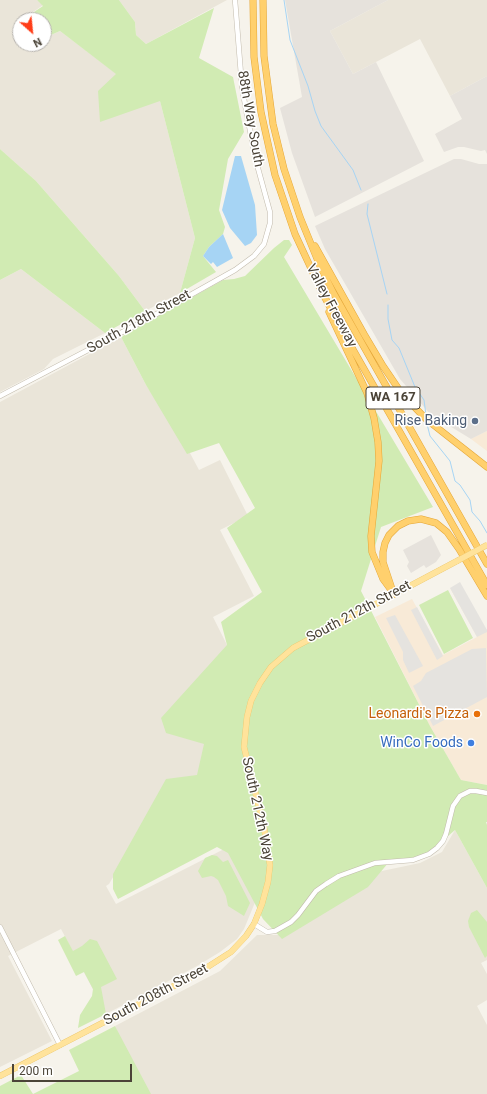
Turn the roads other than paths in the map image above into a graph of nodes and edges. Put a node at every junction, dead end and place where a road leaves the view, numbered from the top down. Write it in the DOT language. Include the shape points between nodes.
graph roads {
  1 [pos="235,0"];
  2 [pos="253,0"];
  3 [pos="263,0"];
  4 [pos="304,228"];
  5 [pos="267,236"];
  6 [pos="322,292"];
  7 [pos="0,396"];
  8 [pos="487,467"];
  9 [pos="487,545"];
  10 [pos="487,564"];
  11 [pos="487,585"];
  12 [pos="394,594"];
  13 [pos="487,596"];
  14 [pos="251,701"];
  15 [pos="487,793"];
  16 [pos="254,924"];
  17 [pos="0,927"];
  18 [pos="246,936"];
  19 [pos="60,1045"];
  20 [pos="0,1076"];
  1 -- 5 [label="street, 88th Way South" via="242,87 256,161 270,212"];
  2 -- 6 [label="highway, Valley Freeway / WA 167" via="257,85 266,140 290,220"];
  3 -- 4 [label="highway, Valley Freeway / WA 167" via="264,56 273,124 294,204"];
  4 -- 8 [label="highway" via="383,366 402,394 437,428"];
  4 -- 10 [label="highway, Valley Freeway / WA 167" via="334,294"];
  5 -- 7 [label="street, South 218th Street" via="260,250 235,270"];
  6 -- 11 [label="highway, Valley Freeway / WA 167"];
  6 -- 12 [label="highway" via="331,319 366,393 374,418 379,461 371,536 372,552 382,579"];
  9 -- 12 [label="main road, South 212th Street, bridge"];
  12 -- 13 [label="highway" via="383,562 384,545 398,526 421,519 436,523 447,532"];
  12 -- 14 [label="main road, South 212th Street" via="310,638 287,653 265,675"];
  14 -- 16 [label="main road, South 212th Way" via="245,726 244,747 264,827 270,864 265,896"];
  15 -- 16 [label="street" via="476,790 460,796 453,806 443,841 424,857 375,863 339,876 316,891 291,922 275,931 267,932"];
  16 -- 18 [label="main road, South 212th Way"];
  17 -- 19 [label="street"];
  18 -- 19 [label="main road, South 208th Street" via="231,952 214,963"];
  19 -- 20 [label="main road, South 208th Street"];
}
